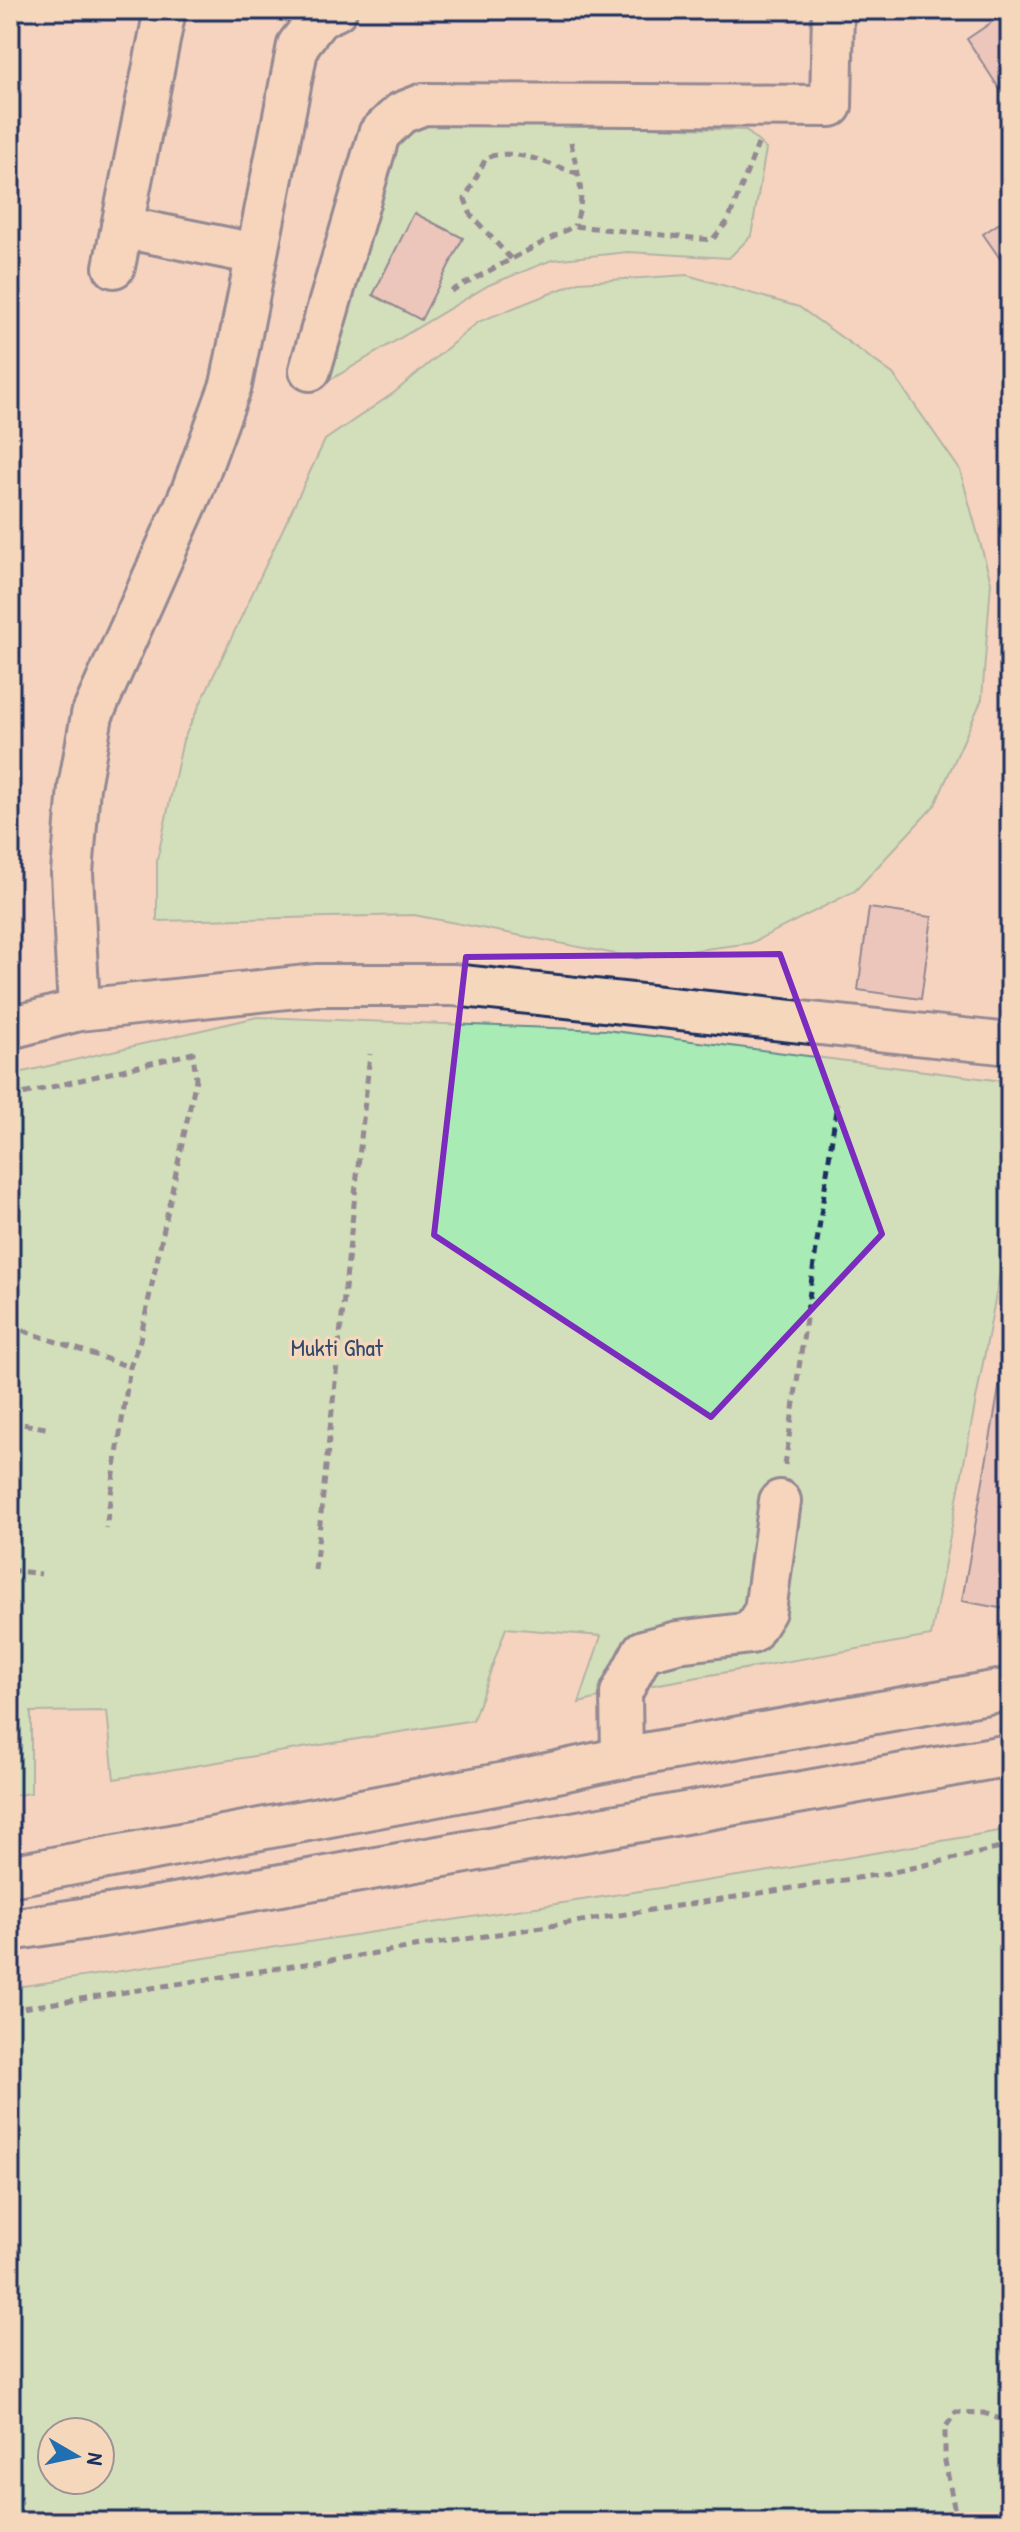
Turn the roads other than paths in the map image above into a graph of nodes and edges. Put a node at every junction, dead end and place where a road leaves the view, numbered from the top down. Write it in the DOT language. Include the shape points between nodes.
graph roads {
  1 [pos="165,10"];
  2 [pos="336,10"];
  3 [pos="833,10"];
  4 [pos="122,227"];
  5 [pos="256,254"];
  6 [pos="114,267"];
  7 [pos="310,370"];
  8 [pos="79,1010"];
  9 [pos="10,1028"];
  10 [pos="1010,1044"];
  11 [pos="780,1501"];
  12 [pos="1010,1689"];
  13 [pos="1010,1755"];
  14 [pos="622,1758"];
  15 [pos="10,1876"];
  16 [pos="10,1930"];
  1 -- 4 [label="street"];
  2 -- 5 [label="street" via="320,17 298,45"];
  3 -- 7 [label="street" via="831,106 424,104 401,113 379,134"];
  4 -- 5 [label="street"];
  4 -- 6 [label="street"];
  5 -- 8 [label="street" via="231,385 192,491 92,715 72,873"];
  8 -- 9 [label="street"];
  8 -- 10 [label="street" via="316,985 453,985"];
  11 -- 14 [label="street" via="765,1611 751,1633 643,1651 621,1693"];
  12 -- 14 [label="street"];
  13 -- 16 [label="street"];
  14 -- 15 [label="street"];
}
